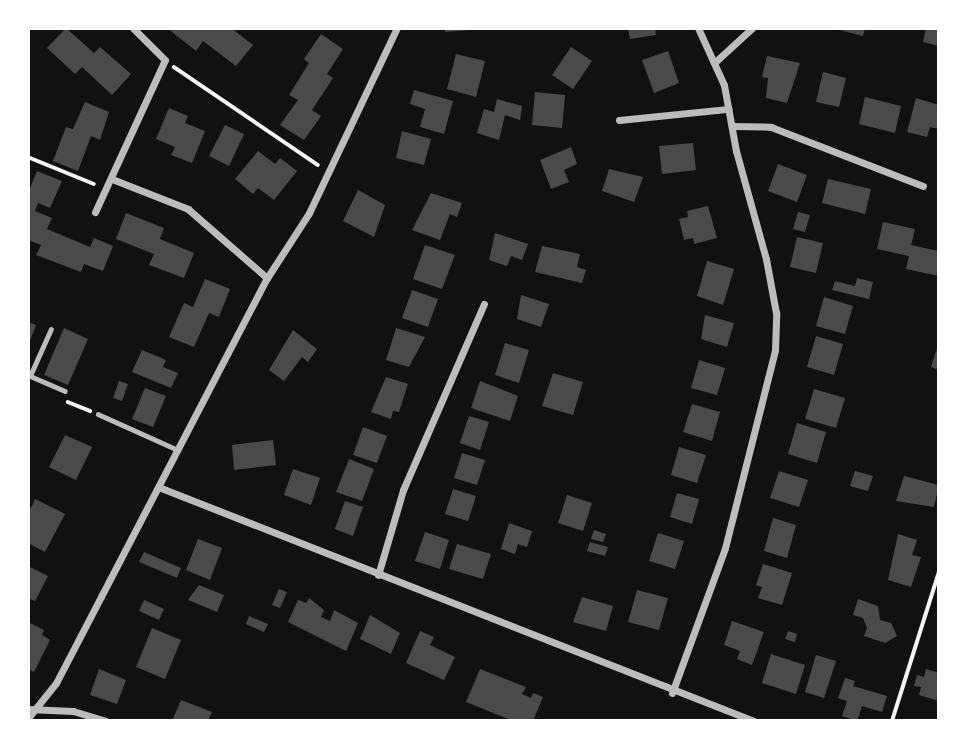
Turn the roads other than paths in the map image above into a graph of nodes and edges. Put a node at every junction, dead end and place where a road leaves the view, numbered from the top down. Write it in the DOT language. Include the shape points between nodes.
graph roads {
  1 [pos="133,28"];
  2 [pos="397,28"];
  3 [pos="698,28"];
  4 [pos="752,28"];
  5 [pos="713,62"];
  6 [pos="728,109"];
  7 [pos="619,120"];
  8 [pos="732,127"];
  9 [pos="112,179"];
  10 [pos="923,186"];
  11 [pos="95,212"];
  12 [pos="267,278"];
  13 [pos="484,304"];
  14 [pos="51,329"];
  15 [pos="29,375"];
  16 [pos="65,391"];
  17 [pos="98,414"];
  18 [pos="179,450"];
  19 [pos="160,488"];
  20 [pos="378,575"];
  21 [pos="672,693"];
  22 [pos="28,709"];
  23 [pos="38,709"];
  24 [pos="28,718"];
  25 [pos="106,721"];
  26 [pos="754,721"];
  1 -- 9 [label="street" via="165,60"];
  2 -- 12 [label="street" via="309,213"];
  3 -- 5 [label="street"];
  4 -- 5 [label="street"];
  5 -- 6 [label="street"];
  6 -- 7 [label="street"];
  6 -- 8 [label="street"];
  8 -- 10 [label="street" via="771,127"];
  8 -- 21 [label="street" via="766,259 776,313 775,350 725,548"];
  9 -- 11 [label="street"];
  9 -- 12 [label="street" via="188,209"];
  12 -- 18 [label="street"];
  13 -- 20 [label="street" via="403,490"];
  14 -- 15 [label="lane"];
  15 -- 16 [label="lane"];
  17 -- 18 [label="lane"];
  18 -- 19 [label="street"];
  19 -- 20 [label="street"];
  19 -- 23 [label="street"];
  20 -- 21 [label="street"];
  21 -- 26 [label="street"];
  22 -- 23 [label="street"];
  23 -- 24 [label="street"];
  23 -- 25 [label="street" via="74,711"];
}
